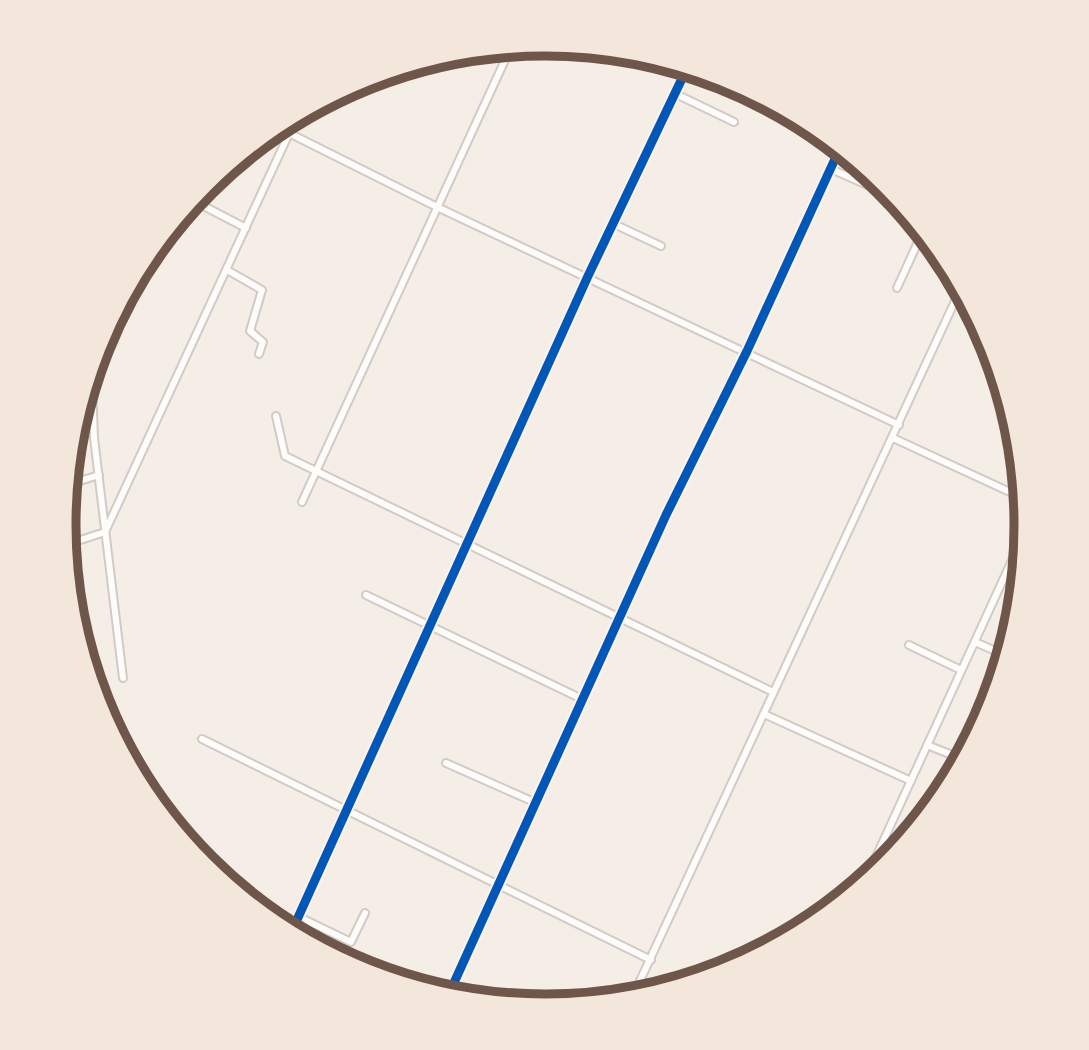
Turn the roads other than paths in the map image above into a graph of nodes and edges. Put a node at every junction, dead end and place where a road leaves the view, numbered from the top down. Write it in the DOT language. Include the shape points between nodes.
graph roads {
  1 [pos="506,58"];
  2 [pos="683,77"];
  3 [pos="676,94"];
  4 [pos="734,122"];
  5 [pos="289,133"];
  6 [pos="836,158"];
  7 [pos="831,169"];
  8 [pos="868,185"];
  9 [pos="202,205"];
  10 [pos="437,207"];
  11 [pos="614,224"];
  12 [pos="246,228"];
  13 [pos="919,242"];
  14 [pos="661,246"];
  15 [pos="227,270"];
  16 [pos="588,276"];
  17 [pos="897,288"];
  18 [pos="956,300"];
  19 [pos="747,351"];
  20 [pos="259,354"];
  21 [pos="93,399"];
  22 [pos="276,416"];
  23 [pos="899,425"];
  24 [pos="893,438"];
  25 [pos="316,472"];
  26 [pos="99,475"];
  27 [pos="78,481"];
  28 [pos="1012,493"];
  29 [pos="302,502"];
  30 [pos="104,532"];
  31 [pos="76,541"];
  32 [pos="466,546"];
  33 [pos="1011,562"];
  34 [pos="366,595"];
  35 [pos="621,618"];
  36 [pos="431,624"];
  37 [pos="975,642"];
  38 [pos="909,645"];
  39 [pos="996,651"];
  40 [pos="961,670"];
  41 [pos="123,678"];
  42 [pos="774,692"];
  43 [pos="584,700"];
  44 [pos="764,714"];
  45 [pos="202,739"];
  46 [pos="927,745"];
  47 [pos="953,756"];
  48 [pos="446,763"];
  49 [pos="911,781"];
  50 [pos="534,802"];
  51 [pos="345,811"];
  52 [pos="876,857"];
  53 [pos="498,885"];
  54 [pos="365,913"];
  55 [pos="299,917"];
  56 [pos="296,923"];
  57 [pos="651,960"];
  58 [pos="641,984"];
  59 [pos="453,985"];
  1 -- 10 [label="street"];
  2 -- 3 [label="street"];
  3 -- 4 [label="street"];
  3 -- 11 [label="street"];
  5 -- 10 [label="street"];
  5 -- 12 [label="street"];
  6 -- 7 [label="street"];
  7 -- 8 [label="street"];
  7 -- 19 [label="street"];
  9 -- 12 [label="street"];
  10 -- 16 [label="street"];
  10 -- 25 [label="street"];
  11 -- 14 [label="street"];
  11 -- 16 [label="street"];
  12 -- 15 [label="street"];
  13 -- 17 [label="street"];
  15 -- 20 [label="street" via="262,290 250,331 263,342"];
  15 -- 30 [label="street"];
  16 -- 19 [label="street"];
  16 -- 32 [label="street"];
  18 -- 23 [label="street"];
  19 -- 23 [label="street"];
  19 -- 35 [label="street"];
  21 -- 26 [label="street"];
  22 -- 25 [label="street" via="283,454"];
  23 -- 24 [label="street"];
  24 -- 28 [label="street"];
  24 -- 42 [label="street"];
  25 -- 29 [label="street"];
  25 -- 32 [label="street"];
  26 -- 27 [label="street"];
  26 -- 30 [label="street"];
  30 -- 31 [label="street"];
  30 -- 41 [label="street"];
  32 -- 35 [label="street"];
  32 -- 36 [label="street"];
  33 -- 37 [label="street"];
  34 -- 36 [label="street"];
  35 -- 42 [label="street"];
  35 -- 43 [label="street"];
  36 -- 43 [label="street"];
  36 -- 51 [label="street"];
  37 -- 39 [label="street"];
  37 -- 40 [label="street"];
  38 -- 40 [label="street"];
  40 -- 46 [label="street"];
  42 -- 44 [label="street"];
  43 -- 50 [label="street"];
  44 -- 49 [label="street"];
  44 -- 57 [label="street"];
  45 -- 51 [label="street"];
  46 -- 47 [label="street"];
  46 -- 49 [label="street"];
  48 -- 50 [label="street"];
  49 -- 52 [label="street"];
  50 -- 53 [label="street"];
  51 -- 53 [label="street"];
  51 -- 55 [label="street"];
  53 -- 57 [label="street"];
  53 -- 59 [label="street"];
  54 -- 55 [label="street" via="351,942"];
  55 -- 56 [label="street"];
  57 -- 58 [label="street"];
}
